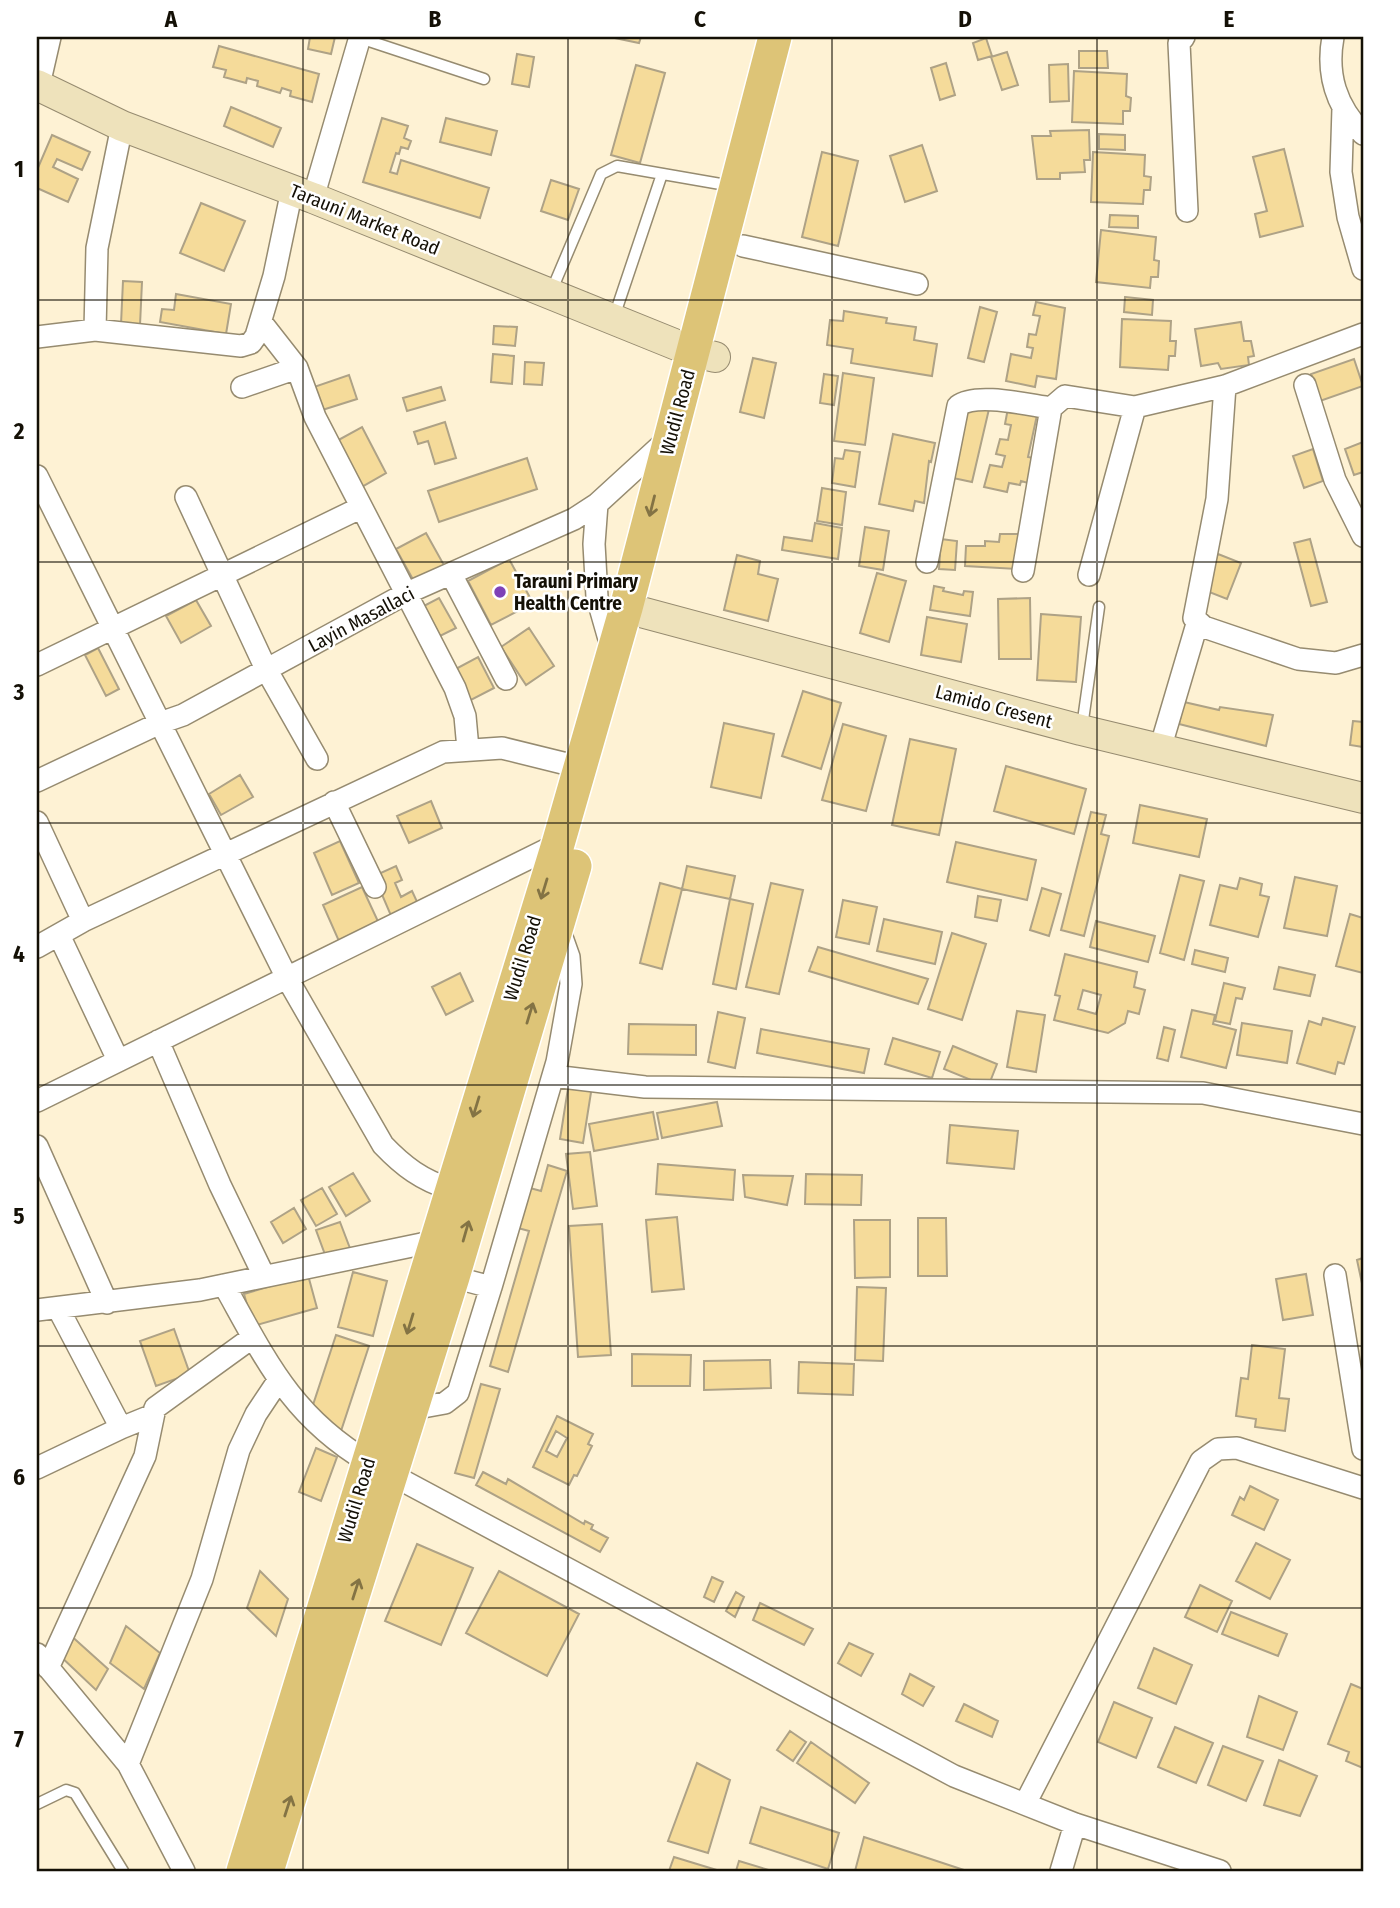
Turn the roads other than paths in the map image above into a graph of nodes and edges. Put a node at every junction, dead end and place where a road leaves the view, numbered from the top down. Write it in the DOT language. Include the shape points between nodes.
graph roads {
  1 [pos="50,37"];
  2 [pos="360,37"];
  3 [pos="775,37"];
  4 [pos="796,37"];
  5 [pos="1184,37"];
  6 [pos="1334,37"];
  7 [pos="484,79"];
  8 [pos="38,85"];
  9 [pos="1343,108"];
  10 [pos="122,126"];
  11 [pos="1363,134"];
  12 [pos="662,174"];
  13 [pos="738,187"];
  14 [pos="303,194"];
  15 [pos="1187,211"];
  16 [pos="743,246"];
  17 [pos="1363,269"];
  18 [pos="917,284"];
  19 [pos="550,294"];
  20 [pos="613,320"];
  21 [pos="261,322"];
  22 [pos="94,330"];
  23 [pos="1363,334"];
  24 [pos="37,337"];
  25 [pos="704,354"];
  26 [pos="297,368"];
  27 [pos="1305,384"];
  28 [pos="1225,386"];
  29 [pos="242,387"];
  30 [pos="1135,407"];
  31 [pos="1051,408"];
  32 [pos="671,436"];
  33 [pos="37,476"];
  34 [pos="186,498"];
  35 [pos="597,504"];
  36 [pos="360,508"];
  37 [pos="1363,536"];
  38 [pos="927,562"];
  39 [pos="1023,571"];
  40 [pos="224,573"];
  41 [pos="451,574"];
  42 [pos="1089,575"];
  43 [pos="407,593"];
  44 [pos="1099,607"];
  45 [pos="636,611"];
  46 [pos="1197,624"];
  47 [pos="114,627"];
  48 [pos="613,652"];
  49 [pos="1363,655"];
  50 [pos="37,665"];
  51 [pos="266,669"];
  52 [pos="506,680"];
  53 [pos="160,723"];
  54 [pos="1081,730"];
  55 [pos="1160,748"];
  56 [pos="468,749"];
  57 [pos="317,759"];
  58 [pos="579,767"];
  59 [pos="37,781"];
  60 [pos="1363,798"];
  61 [pos="334,802"];
  62 [pos="37,822"];
  63 [pos="558,844"];
  64 [pos="225,855"];
  65 [pos="375,887"];
  66 [pos="83,921"];
  67 [pos="557,924"];
  68 [pos="58,935"];
  69 [pos="37,947"];
  70 [pos="287,978"];
  71 [pos="158,1041"];
  72 [pos="118,1060"];
  73 [pos="553,1076"];
  74 [pos="37,1101"];
  75 [pos="498,1119"];
  76 [pos="1363,1124"];
  77 [pos="536,1131"];
  78 [pos="37,1146"];
  79 [pos="450,1189"];
  80 [pos="436,1241"];
  81 [pos="1335,1275"];
  82 [pos="264,1276"];
  83 [pos="453,1277"];
  84 [pos="224,1285"];
  85 [pos="491,1287"];
  86 [pos="107,1303"];
  87 [pos="58,1308"];
  88 [pos="37,1310"];
  89 [pos="254,1337"];
  90 [pos="278,1381"];
  91 [pos="412,1409"];
  92 [pos="153,1415"];
  93 [pos="121,1428"];
  94 [pos="1363,1449"];
  95 [pos="37,1468"];
  96 [pos="380,1468"];
  97 [pos="1363,1489"];
  98 [pos="43,1661"];
  99 [pos="128,1764"];
  100 [pos="37,1804"];
  101 [pos="1025,1804"];
  102 [pos="1075,1824"];
  103 [pos="123,1871"];
  104 [pos="184,1871"];
  105 [pos="243,1871"];
  106 [pos="267,1871"];
  107 [pos="1061,1871"];
  108 [pos="1220,1871"];
  1 -- 8 [label="street"];
  2 -- 7 [label="lane"];
  2 -- 14 [label="street"];
  3 -- 13 [label="main road, Wudil Road"];
  4 -- 16 [label="main road, Wudil Road"];
  5 -- 15 [label="street" via="1179,43"];
  6 -- 9 [label="street" via="1331,84"];
  8 -- 10 [label="street, Tarauni Market Road"];
  9 -- 11 [label="street"];
  9 -- 17 [label="street" via="1341,172"];
  10 -- 14 [label="street, Tarauni Market Road"];
  10 -- 22 [label="street" via="97,248"];
  12 -- 13 [label="lane"];
  12 -- 19 [label="lane" via="617,166 601,174"];
  12 -- 20 [label="lane"];
  13 -- 25 [label="main road, Wudil Road"];
  14 -- 19 [label="street, Tarauni Market Road"];
  14 -- 21 [label="street"];
  16 -- 18 [label="street"];
  16 -- 25 [label="main road, Wudil Road"];
  19 -- 20 [label="street, Tarauni Market Road"];
  20 -- 25 [label="street, Tarauni Market Road"];
  21 -- 22 [label="street" via="251,343 241,346"];
  21 -- 26 [label="street"];
  22 -- 24 [label="street"];
  23 -- 28 [label="street"];
  25 -- 32 [label="main road, Wudil Road"];
  25 -- 45 [label="main road, Wudil Road"];
  26 -- 29 [label="street"];
  26 -- 36 [label="street" via="315,417"];
  27 -- 37 [label="street" via="1335,480"];
  28 -- 30 [label="street"];
  28 -- 46 [label="street" via="1217,499 1193,610"];
  30 -- 31 [label="street" via="1065,396"];
  30 -- 42 [label="street"];
  31 -- 38 [label="street" via="978,399 958,406"];
  31 -- 39 [label="street"];
  32 -- 35 [label="street, Layin Masallaci"];
  32 -- 45 [label="main road, Wudil Road, one-way"];
  33 -- 47 [label="street"];
  34 -- 40 [label="street"];
  35 -- 41 [label="street, Layin Masallaci" via="575,519"];
  35 -- 48 [label="street" via="597,597"];
  36 -- 40 [label="street"];
  36 -- 43 [label="street"];
  40 -- 47 [label="street"];
  40 -- 51 [label="street"];
  41 -- 43 [label="street, Layin Masallaci"];
  41 -- 52 [label="street"];
  43 -- 51 [label="street, Layin Masallaci"];
  43 -- 56 [label="street" via="461,702"];
  44 -- 54 [label="lane"];
  45 -- 48 [label="main road, Wudil Road"];
  45 -- 54 [label="street, Lamido Cresent"];
  45 -- 67 [label="main road, Wudil Road"];
  46 -- 49 [label="street" via="1298,659 1336,663"];
  46 -- 55 [label="street"];
  47 -- 50 [label="street"];
  47 -- 53 [label="street"];
  48 -- 58 [label="main road, Wudil Road"];
  51 -- 53 [label="street, Layin Masallaci"];
  51 -- 57 [label="street"];
  53 -- 59 [label="street, Layin Masallaci"];
  53 -- 64 [label="street"];
  54 -- 55 [label="street, Lamido Cresent"];
  55 -- 60 [label="street, Lamido Cresent"];
  56 -- 58 [label="street" via="502,748"];
  56 -- 61 [label="street" via="431,757"];
  58 -- 63 [label="main road, Wudil Road"];
  61 -- 64 [label="street"];
  61 -- 65 [label="street"];
  62 -- 66 [label="street"];
  63 -- 70 [label="street"];
  63 -- 79 [label="main road, Wudil Road, one-way"];
  64 -- 66 [label="street"];
  64 -- 70 [label="street"];
  66 -- 68 [label="street"];
  67 -- 73 [label="street" via="569,957 571,984"];
  75 -- 67 [label="main road, Wudil Road, one-way"];
  68 -- 69 [label="street"];
  68 -- 72 [label="street"];
  70 -- 71 [label="street"];
  70 -- 79 [label="street" via="383,1146 405,1168"];
  71 -- 72 [label="street"];
  71 -- 82 [label="street"];
  72 -- 74 [label="street"];
  73 -- 76 [label="street" via="645,1087 1203,1093"];
  73 -- 77 [label="street"];
  75 -- 77 [label="street"];
  83 -- 75 [label="main road, Wudil Road, one-way"];
  77 -- 85 [label="street"];
  78 -- 86 [label="street"];
  79 -- 80 [label="main road, Wudil Road"];
  80 -- 82 [label="street"];
  80 -- 96 [label="main road, Wudil Road, one-way"];
  81 -- 94 [label="street"];
  82 -- 84 [label="street"];
  83 -- 85 [label="street"];
  83 -- 91 [label="main road, Wudil Road"];
  84 -- 86 [label="street"];
  84 -- 89 [label="street"];
  85 -- 91 [label="street" via="458,1393 445,1403"];
  86 -- 87 [label="street"];
  87 -- 88 [label="street"];
  87 -- 93 [label="street"];
  89 -- 90 [label="street"];
  89 -- 92 [label="street" via="160,1403"];
  90 -- 96 [label="street" via="321,1430"];
  90 -- 99 [label="street" via="239,1450 202,1579"];
  91 -- 96 [label="main road, Wudil Road"];
  92 -- 93 [label="street"];
  92 -- 98 [label="street" via="145,1456"];
  93 -- 95 [label="street"];
  96 -- 101 [label="street" via="954,1776"];
  96 -- 105 [label="main road, Wudil Road"];
  106 -- 96 [label="main road, Wudil Road, one-way"];
  97 -- 101 [label="street" via="1237,1448 1218,1449 1201,1461"];
  98 -- 99 [label="street"];
  99 -- 104 [label="street"];
  100 -- 103 [label="lane" via="66,1790 75,1793"];
  101 -- 102 [label="street"];
  102 -- 107 [label="street"];
  102 -- 108 [label="street"];
}
